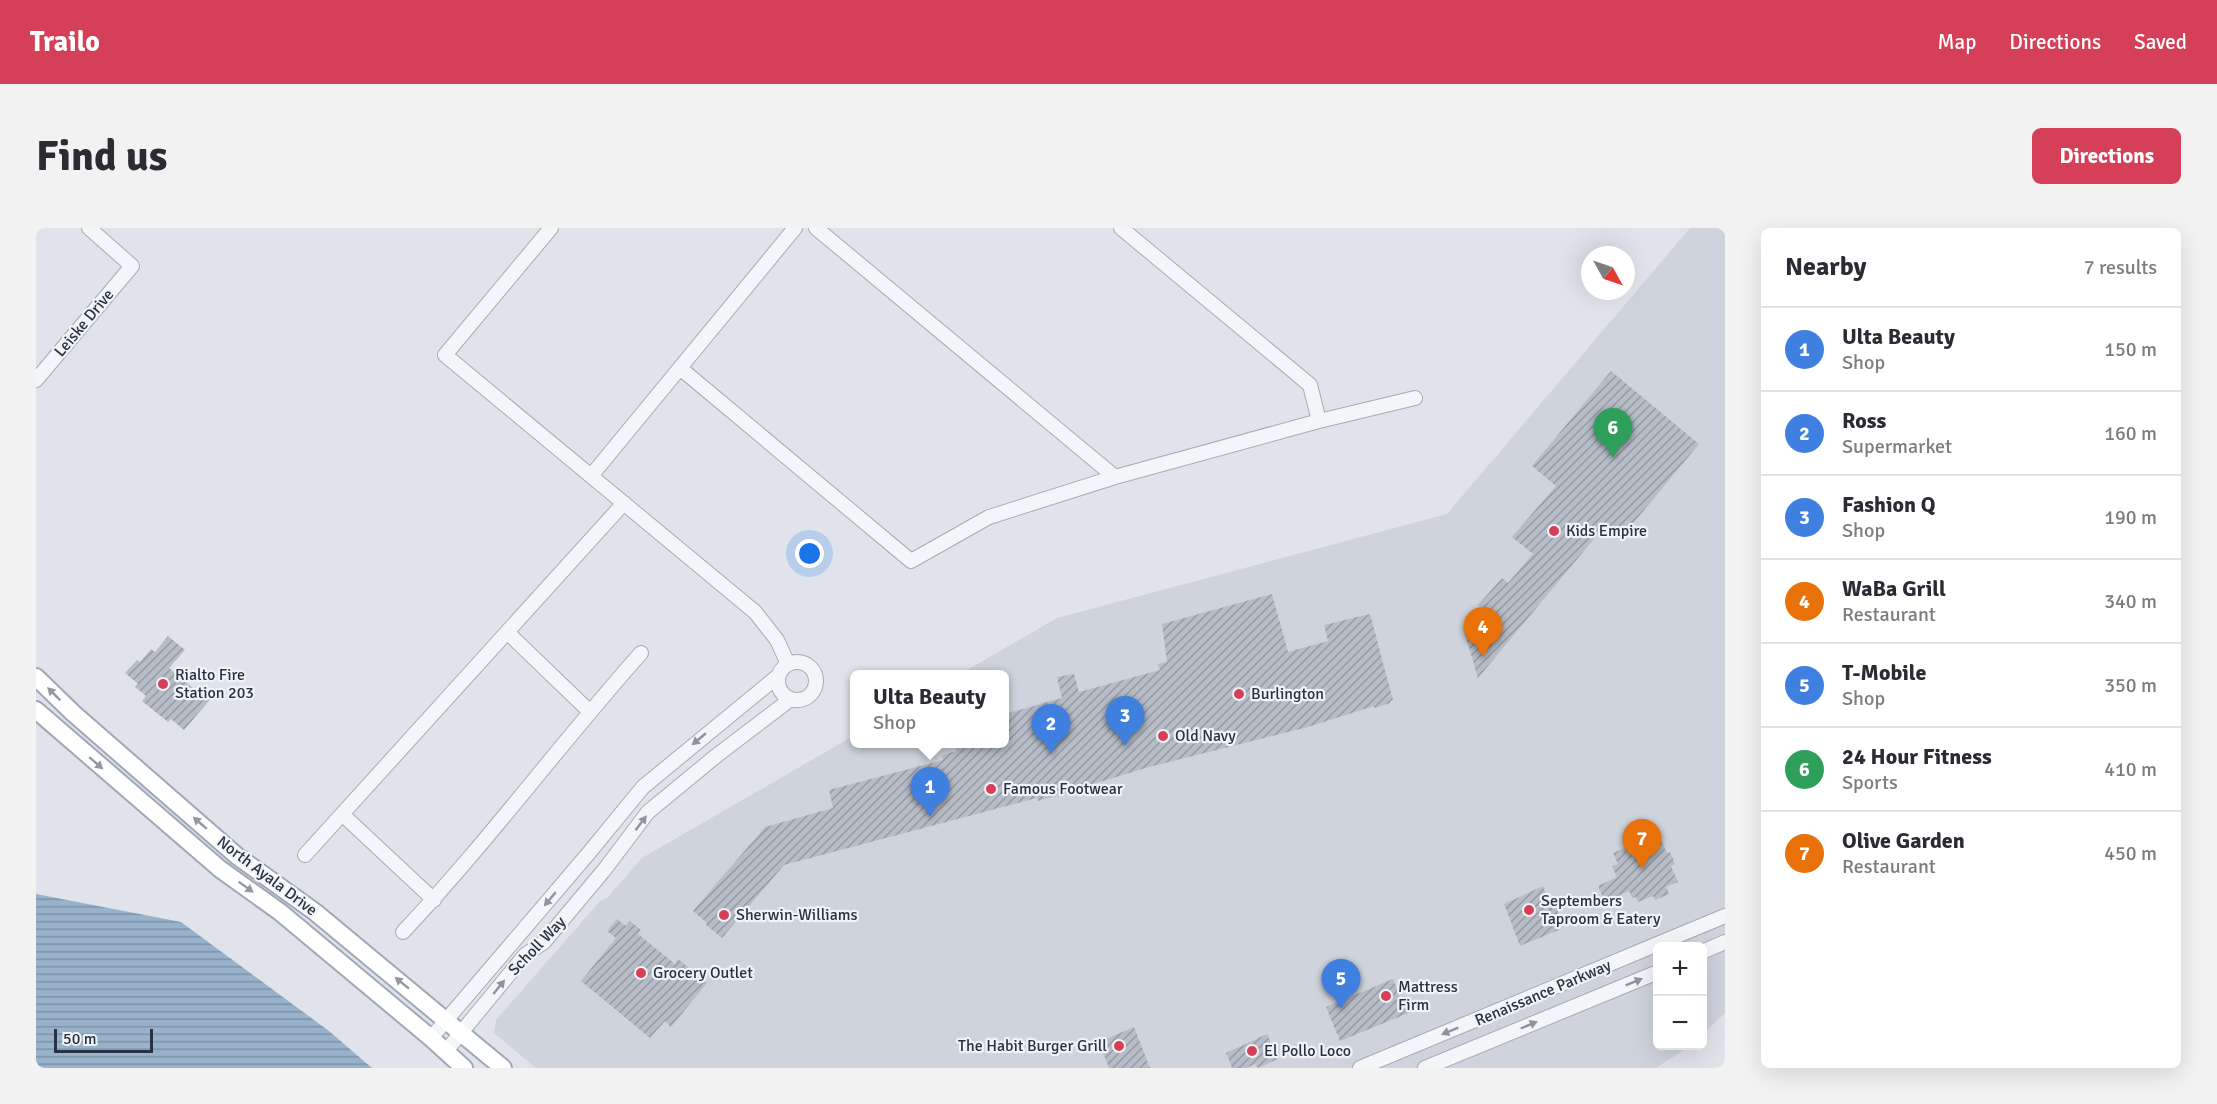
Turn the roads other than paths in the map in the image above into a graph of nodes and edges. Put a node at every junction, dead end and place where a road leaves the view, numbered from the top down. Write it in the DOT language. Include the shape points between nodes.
graph roads {
  1 [pos="88,228"];
  2 [pos="551,228"];
  3 [pos="795,228"];
  4 [pos="816,228"];
  5 [pos="1121,228"];
  6 [pos="680,368"];
  7 [pos="36,380"];
  8 [pos="1415,398"];
  9 [pos="1319,421"];
  10 [pos="591,476"];
  11 [pos="1115,477"];
  12 [pos="624,503"];
  13 [pos="507,632"];
  14 [pos="641,653"];
  15 [pos="788,664"];
  16 [pos="778,676"];
  17 [pos="36,677"];
  18 [pos="791,699"];
  19 [pos="36,710"];
  20 [pos="589,711"];
  21 [pos="729,714"];
  22 [pos="743,735"];
  23 [pos="342,814"];
  24 [pos="305,855"];
  25 [pos="434,900"];
  26 [pos="1725,916"];
  27 [pos="404,932"];
  28 [pos="1725,942"];
  29 [pos="1707,950"];
  30 [pos="1653,974"];
  31 [pos="447,1021"];
  32 [pos="461,1032"];
  33 [pos="431,1038"];
  34 [pos="446,1051"];
  35 [pos="464,1068"];
  36 [pos="503,1068"];
  37 [pos="1360,1068"];
  38 [pos="1425,1068"];
  1 -- 7 [label="street, Leiske Drive" via="132,266"];
  2 -- 10 [label="street" via="445,355"];
  3 -- 6 [label="street"];
  4 -- 11 [label="street"];
  5 -- 9 [label="street" via="1310,386"];
  6 -- 10 [label="street"];
  6 -- 11 [label="street" via="911,561 990,517"];
  8 -- 9 [label="street"];
  9 -- 11 [label="street"];
  10 -- 12 [label="street"];
  12 -- 13 [label="street"];
  12 -- 15 [label="street" via="755,612 777,640"];
  13 -- 20 [label="street"];
  13 -- 23 [label="street"];
  14 -- 20 [label="street"];
  15 -- 16 [label="street"];
  15 -- 18 [label="street" via="804,663 816,677 809,695"];
  16 -- 18 [label="street" via="782,693"];
  16 -- 21 [label="street, Scholl Way"];
  31 -- 17 [label="main road, North Ayala Drive, one-way" via="315,912 237,856"];
  18 -- 22 [label="street, Scholl Way"];
  19 -- 33 [label="main road, North Ayala Drive, one-way" via="220,869 280,912"];
  20 -- 25 [label="street"];
  21 -- 22 [label="street"];
  21 -- 31 [label="street, Scholl Way, one-way" via="643,787"];
  32 -- 22 [label="street, Scholl Way, one-way" via="525,955 544,942 648,812"];
  23 -- 24 [label="street"];
  23 -- 25 [label="street"];
  25 -- 27 [label="street"];
  26 -- 37 [label="street, Renaissance Parkway, one-way"];
  28 -- 29 [label="street"];
  38 -- 30 [label="street, Renaissance Parkway, one-way"];
  31 -- 32 [label="main road, North Ayala Drive"];
  31 -- 33 [label="street, Scholl Way"];
  32 -- 34 [label="street, Scholl Way"];
  32 -- 36 [label="main road, North Ayala Drive"];
  33 -- 34 [label="main road, North Ayala Drive"];
  34 -- 35 [label="main road, North Ayala Drive"];
}
